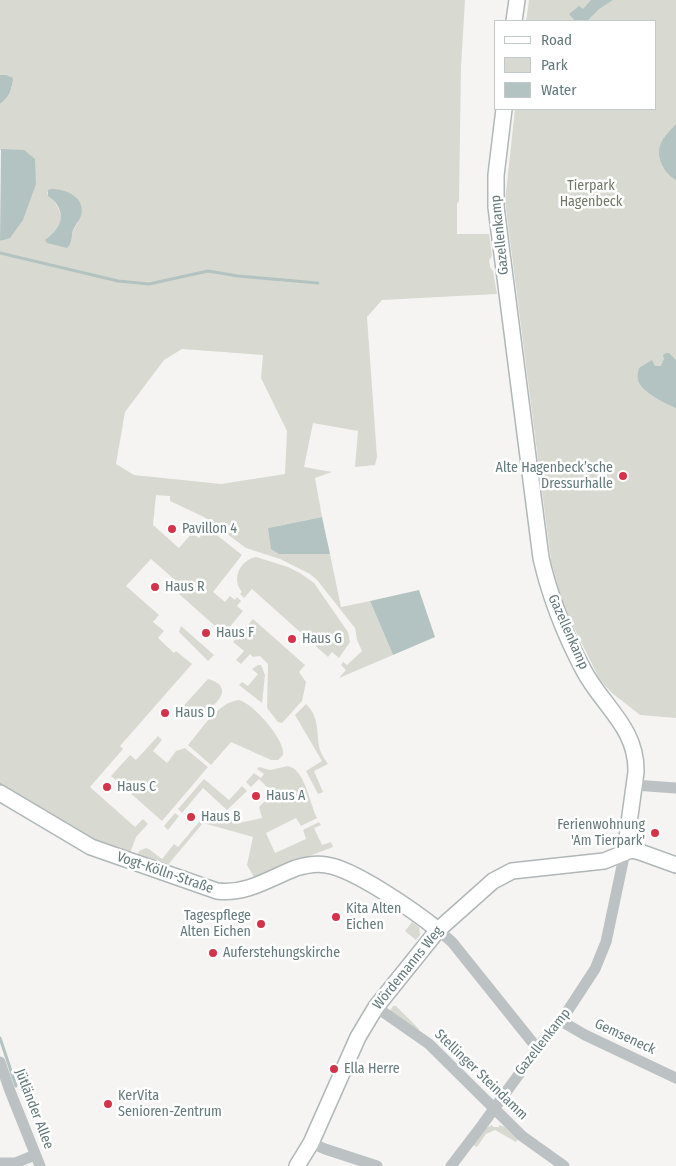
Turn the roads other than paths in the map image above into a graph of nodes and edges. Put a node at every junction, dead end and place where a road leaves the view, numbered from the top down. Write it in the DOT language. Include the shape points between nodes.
graph roads {
  1 [pos="517,0"];
  2 [pos="514,20"];
  3 [pos="504,110"];
  4 [pos="634,785"];
  5 [pos="676,788"];
  6 [pos="0,793"];
  7 [pos="625,852"];
  8 [pos="676,865"];
  9 [pos="438,930"];
  10 [pos="376,1007"];
  11 [pos="561,1021"];
  12 [pos="537,1048"];
  13 [pos="0,1062"];
  14 [pos="676,1078"];
  15 [pos="494,1108"];
  16 [pos="311,1144"];
  17 [pos="37,1161"];
  18 [pos="0,1163"];
  19 [pos="297,1166"];
  20 [pos="378,1166"];
  21 [pos="451,1166"];
  22 [pos="564,1166"];
  1 -- 2 [label="street"];
  3 -- 4 [label="street, Gazellenkamp" via="496,175 496,208 541,558 555,609 569,641 584,671 629,736 636,763"];
  4 -- 5 [label="street"];
  4 -- 7 [label="street, Gazellenkamp"];
  6 -- 9 [label="street, Vogt-Kölln-Straße" via="90,847 217,891 242,891 308,865 334,866 386,894"];
  7 -- 8 [label="street" via="640,852"];
  7 -- 9 [label="street, Wördemanns Weg" via="608,860 524,869 502,875"];
  7 -- 11 [label="street, Gazellenkamp" via="603,951"];
  9 -- 10 [label="street, Wördemanns Weg"];
  9 -- 12 [label="street, Vogt-Kölln-Straße" via="452,942"];
  10 -- 15 [label="street, Stellinger Steindamm" via="429,1044"];
  10 -- 16 [label="street, Wördemanns Weg" via="358,1037"];
  11 -- 12 [label="street, Gazellenkamp"];
  11 -- 14 [label="street, Gemseneck"];
  12 -- 15 [label="street, Gazellenkamp"];
  13 -- 17 [label="street, Jütländer Allee"];
  15 -- 21 [label="street, Gazellenkamp"];
  15 -- 22 [label="street, Stellinger Steindamm" via="522,1136"];
  16 -- 19 [label="street, Wördemanns Weg"];
  16 -- 20 [label="street"];
  17 -- 18 [label="street"];
}
